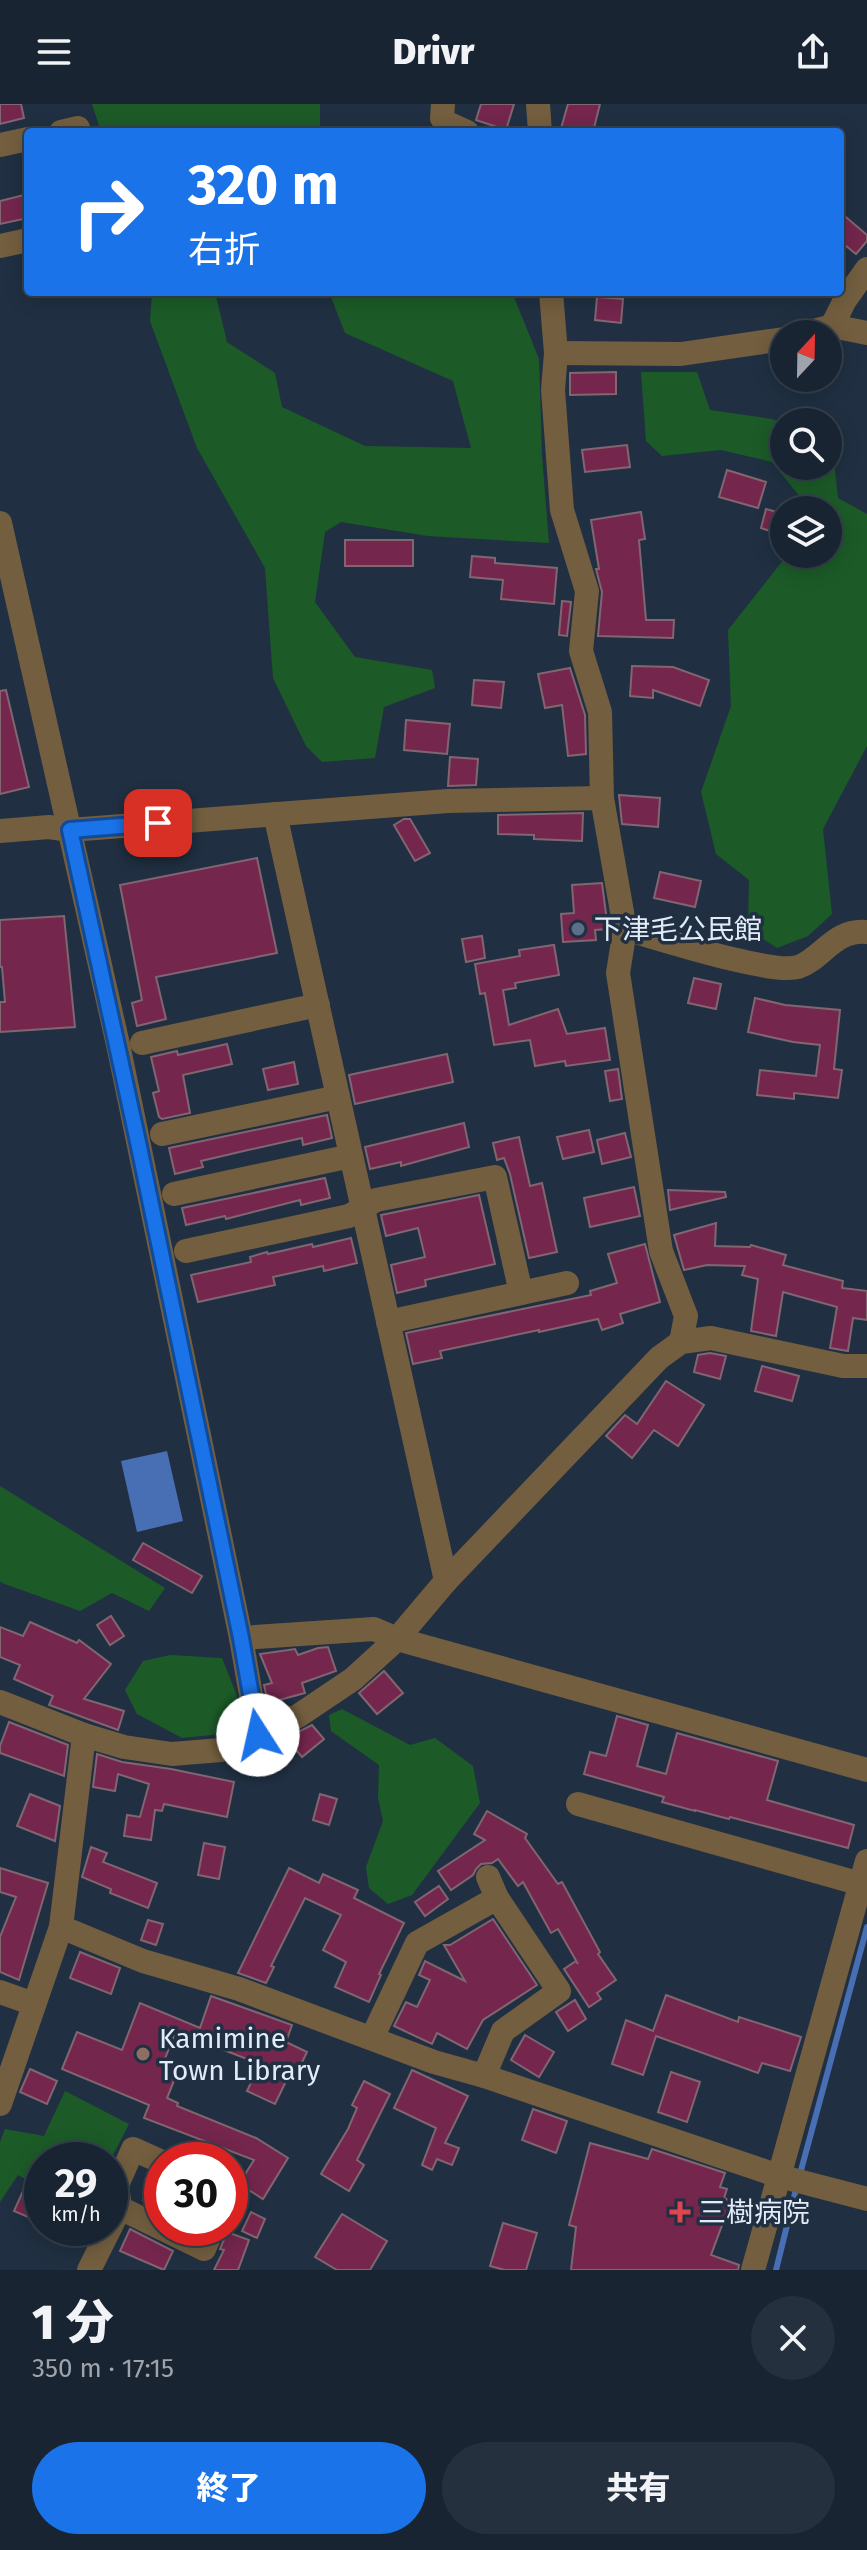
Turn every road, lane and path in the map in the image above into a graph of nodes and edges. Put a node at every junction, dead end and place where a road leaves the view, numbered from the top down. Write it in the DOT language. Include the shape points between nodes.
graph roads {
  1 [pos="443,104"];
  2 [pos="538,104"];
  3 [pos="458,128"];
  4 [pos="540,128"];
  5 [pos="24,140"];
  6 [pos="0,145"];
  7 [pos="24,241"];
  8 [pos="0,246"];
  9 [pos="867,269"];
  10 [pos="551,296"];
  11 [pos="835,320"];
  12 [pos="842,328"];
  13 [pos="867,333"];
  14 [pos="770,341"];
  15 [pos="556,353"];
  16 [pos="0,523"];
  17 [pos="602,798"];
  18 [pos="275,814"];
  19 [pos="70,830"];
  20 [pos="0,831"];
  21 [pos="625,929"];
  22 [pos="867,932"];
  23 [pos="318,1005"];
  24 [pos="142,1043"];
  25 [pos="338,1097"];
  26 [pos="162,1134"];
  27 [pos="351,1156"];
  28 [pos="174,1194"];
  29 [pos="363,1207"];
  30 [pos="186,1251"];
  31 [pos="567,1283"];
  32 [pos="521,1293"];
  33 [pos="388,1322"];
  34 [pos="681,1342"];
  35 [pos="867,1366"];
  36 [pos="446,1581"];
  37 [pos="241,1638"];
  38 [pos="397,1639"];
  39 [pos="0,1702"];
  40 [pos="84,1735"];
  41 [pos="258,1735"];
  42 [pos="867,1770"];
  43 [pos="578,1804"];
  44 [pos="864,1872"];
  45 [pos="61,1927"];
  46 [pos="0,1992"];
  47 [pos="34,2004"];
  48 [pos="372,2038"];
  49 [pos="484,2076"];
  50 [pos="0,2104"];
  51 [pos="144,2154"];
  52 [pos="128,2160"];
  53 [pos="779,2176"];
  54 [pos="867,2199"];
  55 [pos="101,2246"];
  56 [pos="89,2270"];
  57 [pos="753,2270"];
  1 -- 3 [label="street" via="442,118"];
  2 -- 4 [label="street"];
  5 -- 6 [label="street"];
  7 -- 8 [label="street"];
  9 -- 11 [label="street"];
  10 -- 15 [label="street"];
  12 -- 13 [label="street"];
  14 -- 15 [label="street" via="681,354"];
  15 -- 17 [label="street" via="553,390 562,510 587,591 581,651 600,712"];
  16 -- 19 [label="street"];
  17 -- 18 [label="street" via="448,801"];
  17 -- 21 [label="street"];
  18 -- 19 [label="street"];
  18 -- 23 [label="street"];
  19 -- 20 [label="street"];
  19 -- 37 [label="street"];
  21 -- 22 [label="street" via="771,968 798,967 837,939"];
  21 -- 34 [label="street" via="618,973 661,1251 686,1316"];
  23 -- 24 [label="street"];
  23 -- 25 [label="street"];
  25 -- 26 [label="street"];
  25 -- 27 [label="street"];
  27 -- 28 [label="street"];
  27 -- 29 [label="street"];
  29 -- 30 [label="street" via="349,1216"];
  29 -- 32 [label="street" via="495,1177"];
  29 -- 33 [label="street"];
  31 -- 32 [label="street"];
  32 -- 33 [label="street"];
  33 -- 36 [label="street"];
  34 -- 35 [label="street" via="711,1338 843,1366"];
  34 -- 36 [label="street" via="659,1358"];
  36 -- 38 [label="street"];
  37 -- 38 [label="street" via="374,1629"];
  37 -- 41 [label="street"];
  38 -- 41 [label="street" via="353,1679"];
  38 -- 42 [label="street"];
  39 -- 40 [label="street"];
  40 -- 41 [label="street" via="172,1754 221,1750"];
  40 -- 45 [label="street"];
  43 -- 44 [label="street"];
  44 -- 53 [label="street"];
  45 -- 47 [label="street"];
  45 -- 48 [label="street" via="143,1961 239,1989"];
  46 -- 47 [label="street"];
  47 -- 50 [label="street"];
  48 -- 49 [label="street"];
  48 -- 49 [label="street" via="417,1943 492,1888 559,1991 503,2031"];
  49 -- 53 [label="street"];
  51 -- 52 [label="street" via="133,2149"];
  53 -- 54 [label="street"];
  53 -- 57 [label="street"];
  55 -- 56 [label="street"];
}
